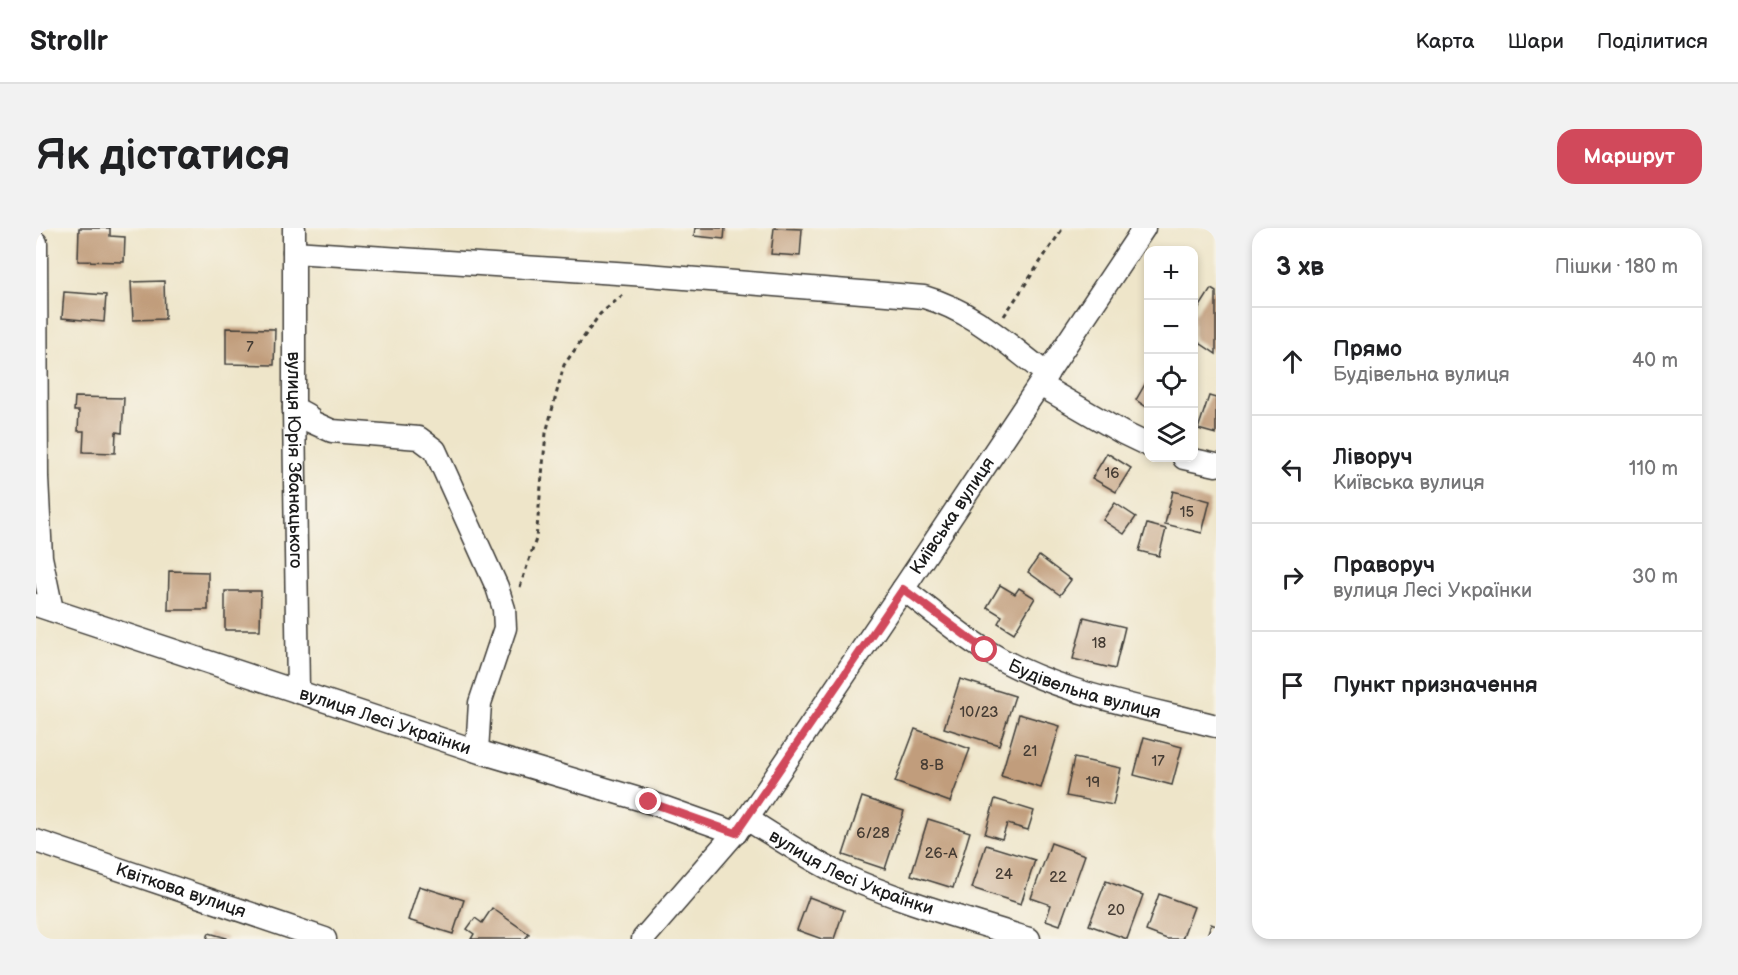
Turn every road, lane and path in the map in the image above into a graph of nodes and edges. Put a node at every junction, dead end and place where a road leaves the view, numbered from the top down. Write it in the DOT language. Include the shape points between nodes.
graph roads {
  1 [pos="294,228"];
  2 [pos="1063,228"];
  3 [pos="1144,228"];
  4 [pos="36,243"];
  5 [pos="294,252"];
  6 [pos="646,275"];
  7 [pos="993,333"];
  8 [pos="1044,379"];
  9 [pos="294,408"];
  10 [pos="1144,443"];
  11 [pos="1198,461"];
  12 [pos="1216,465"];
  13 [pos="903,589"];
  14 [pos="517,595"];
  15 [pos="44,608"];
  16 [pos="298,692"];
  17 [pos="1216,726"];
  18 [pos="477,751"];
  19 [pos="741,826"];
  20 [pos="36,841"];
  21 [pos="325,939"];
  22 [pos="643,939"];
  23 [pos="1029,939"];
  1 -- 5 [label="street, вулиця Юрія Збанацького"];
  2 -- 7 [label="path"];
  3 -- 8 [label="street, Київська вулиця"];
  4 -- 15 [label="street" via="37,477"];
  5 -- 6 [label="street"];
  5 -- 9 [label="street, вулиця Юрія Збанацького"];
  6 -- 7 [label="street" via="924,297 947,304"];
  6 -- 14 [label="path" via="600,314 564,365 546,433 536,539"];
  7 -- 8 [label="street"];
  8 -- 10 [label="street" via="1123,433"];
  8 -- 13 [label="street, Київська вулиця"];
  9 -- 16 [label="street, вулиця Юрія Збанацького"];
  9 -- 18 [label="street" via="332,431 419,438 435,450 498,587 504,609 505,628 480,703"];
  11 -- 12 [label="street"];
  13 -- 17 [label="street, Будівельна вулиця" via="985,650 1025,670 1067,688"];
  13 -- 19 [label="street, Київська вулиця"];
  15 -- 16 [label="street, вулиця Лесі Українки"];
  16 -- 18 [label="street, вулиця Лесі Українки"];
  18 -- 19 [label="street, вулиця Лесі Українки"];
  19 -- 22 [label="street, Київська вулиця"];
  19 -- 23 [label="street, вулиця Лесі Українки" via="899,899"];
  20 -- 21 [label="street, Квіткова вулиця"];
}
